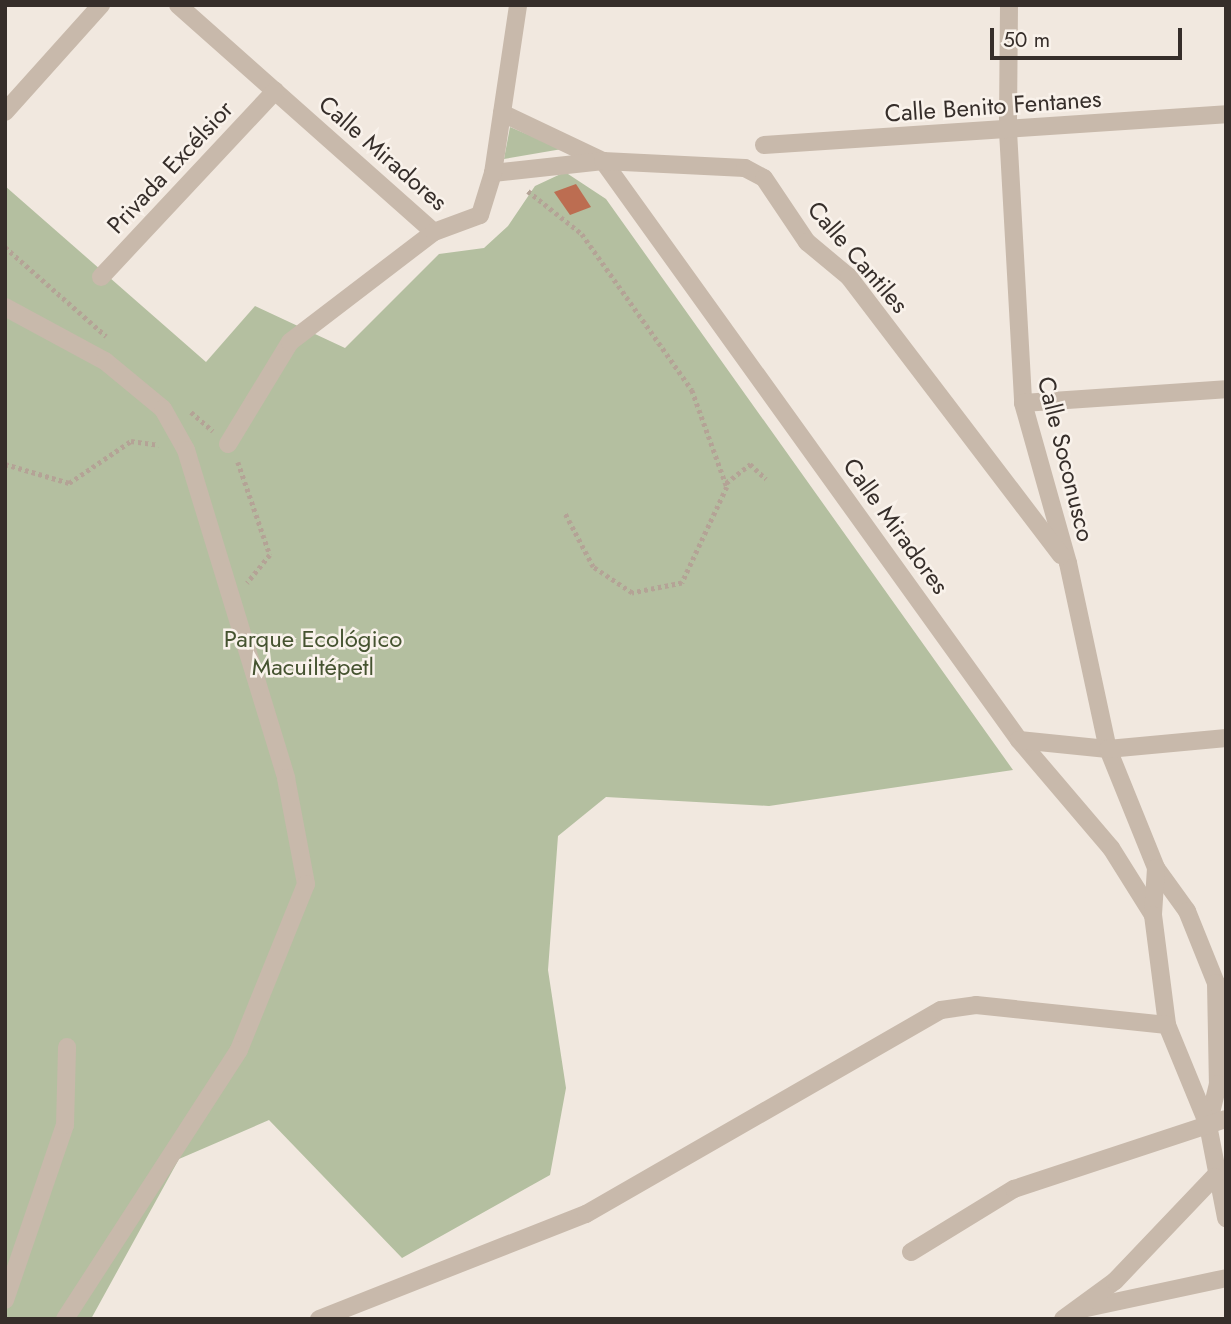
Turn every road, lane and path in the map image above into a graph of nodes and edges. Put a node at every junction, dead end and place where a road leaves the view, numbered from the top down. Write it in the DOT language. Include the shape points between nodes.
graph roads {
  1 [pos="101,5"];
  2 [pos="178,5"];
  3 [pos="518,5"];
  4 [pos="1009,5"];
  5 [pos="275,91"];
  6 [pos="5,111"];
  7 [pos="502,113"];
  8 [pos="1226,114"];
  9 [pos="1008,131"];
  10 [pos="764,145"];
  11 [pos="603,161"];
  12 [pos="493,173"];
  13 [pos="434,232"];
  14 [pos="101,277"];
  15 [pos="5,307"];
  16 [pos="1226,389"];
  17 [pos="1023,403"];
  18 [pos="228,444"];
  19 [pos="186,450"];
  20 [pos="5,464"];
  21 [pos="766,480"];
  22 [pos="726,483"];
  23 [pos="564,512"];
  24 [pos="1068,563"];
  25 [pos="1226,738"];
  26 [pos="1020,740"];
  27 [pos="1108,749"];
  28 [pos="1156,868"];
  29 [pos="1153,915"];
  30 [pos="1167,1025"];
  31 [pos="67,1047"];
  32 [pos="1226,1119"];
  33 [pos="1208,1125"];
  34 [pos="1214,1177"];
  35 [pos="1226,1218"];
  36 [pos="911,1252"];
  37 [pos="1226,1278"];
  38 [pos="5,1300"];
  39 [pos="1079,1309"];
  40 [pos="65,1319"];
  41 [pos="319,1319"];
  42 [pos="1063,1319"];
  1 -- 6 [label="street"];
  2 -- 5 [label="street, Calle Miradores"];
  3 -- 7 [label="street"];
  4 -- 9 [label="street, Calle Soconusco"];
  5 -- 13 [label="street, Calle Miradores"];
  5 -- 14 [label="street, Privada Excélsior"];
  7 -- 11 [label="street, Calle Miradores"];
  7 -- 12 [label="street"];
  8 -- 9 [label="street, Calle Benito Fentanes"];
  9 -- 10 [label="street, Calle Benito Fentanes"];
  9 -- 17 [label="street, Calle Soconusco"];
  11 -- 12 [label="street"];
  11 -- 24 [label="street, Calle Cantiles" via="745,168 764,178 807,242 849,277"];
  11 -- 26 [label="street, Calle Miradores"];
  12 -- 13 [label="street, Calle Miradores" via="480,215"];
  12 -- 22 [label="path" via="540,197 582,234 692,390"];
  13 -- 18 [label="street" via="290,342"];
  15 -- 19 [label="street" via="105,361 163,409"];
  16 -- 17 [label="street"];
  17 -- 24 [label="street, Calle Soconusco"];
  19 -- 20 [label="path" via="131,441 69,483 24,464"];
  19 -- 40 [label="street" via="286,778 306,884 239,1050"];
  21 -- 22 [label="path" via="750,464"];
  22 -- 23 [label="path" via="682,583 632,593 593,567"];
  24 -- 27 [label="street, Calle Soconusco"];
  25 -- 27 [label="street"];
  26 -- 27 [label="street"];
  26 -- 29 [label="street, Calle Miradores" via="1111,848"];
  27 -- 28 [label="street, Calle Soconusco"];
  28 -- 29 [label="street, Calle Soconusco"];
  28 -- 33 [label="street, Calle Soconusco" via="1187,911 1216,983 1218,1084"];
  29 -- 30 [label="street, Calle Soconusco"];
  30 -- 33 [label="street, Calle Soconusco"];
  30 -- 41 [label="street" via="976,1005 941,1010 586,1214"];
  31 -- 38 [label="street" via="65,1125"];
  32 -- 33 [label="street"];
  33 -- 34 [label="street, Calle Soconusco"];
  33 -- 36 [label="street" via="1014,1189"];
  34 -- 35 [label="street, Calle Soconusco"];
  34 -- 39 [label="street" via="1115,1280"];
  37 -- 39 [label="street"];
  39 -- 42 [label="street"];
}
